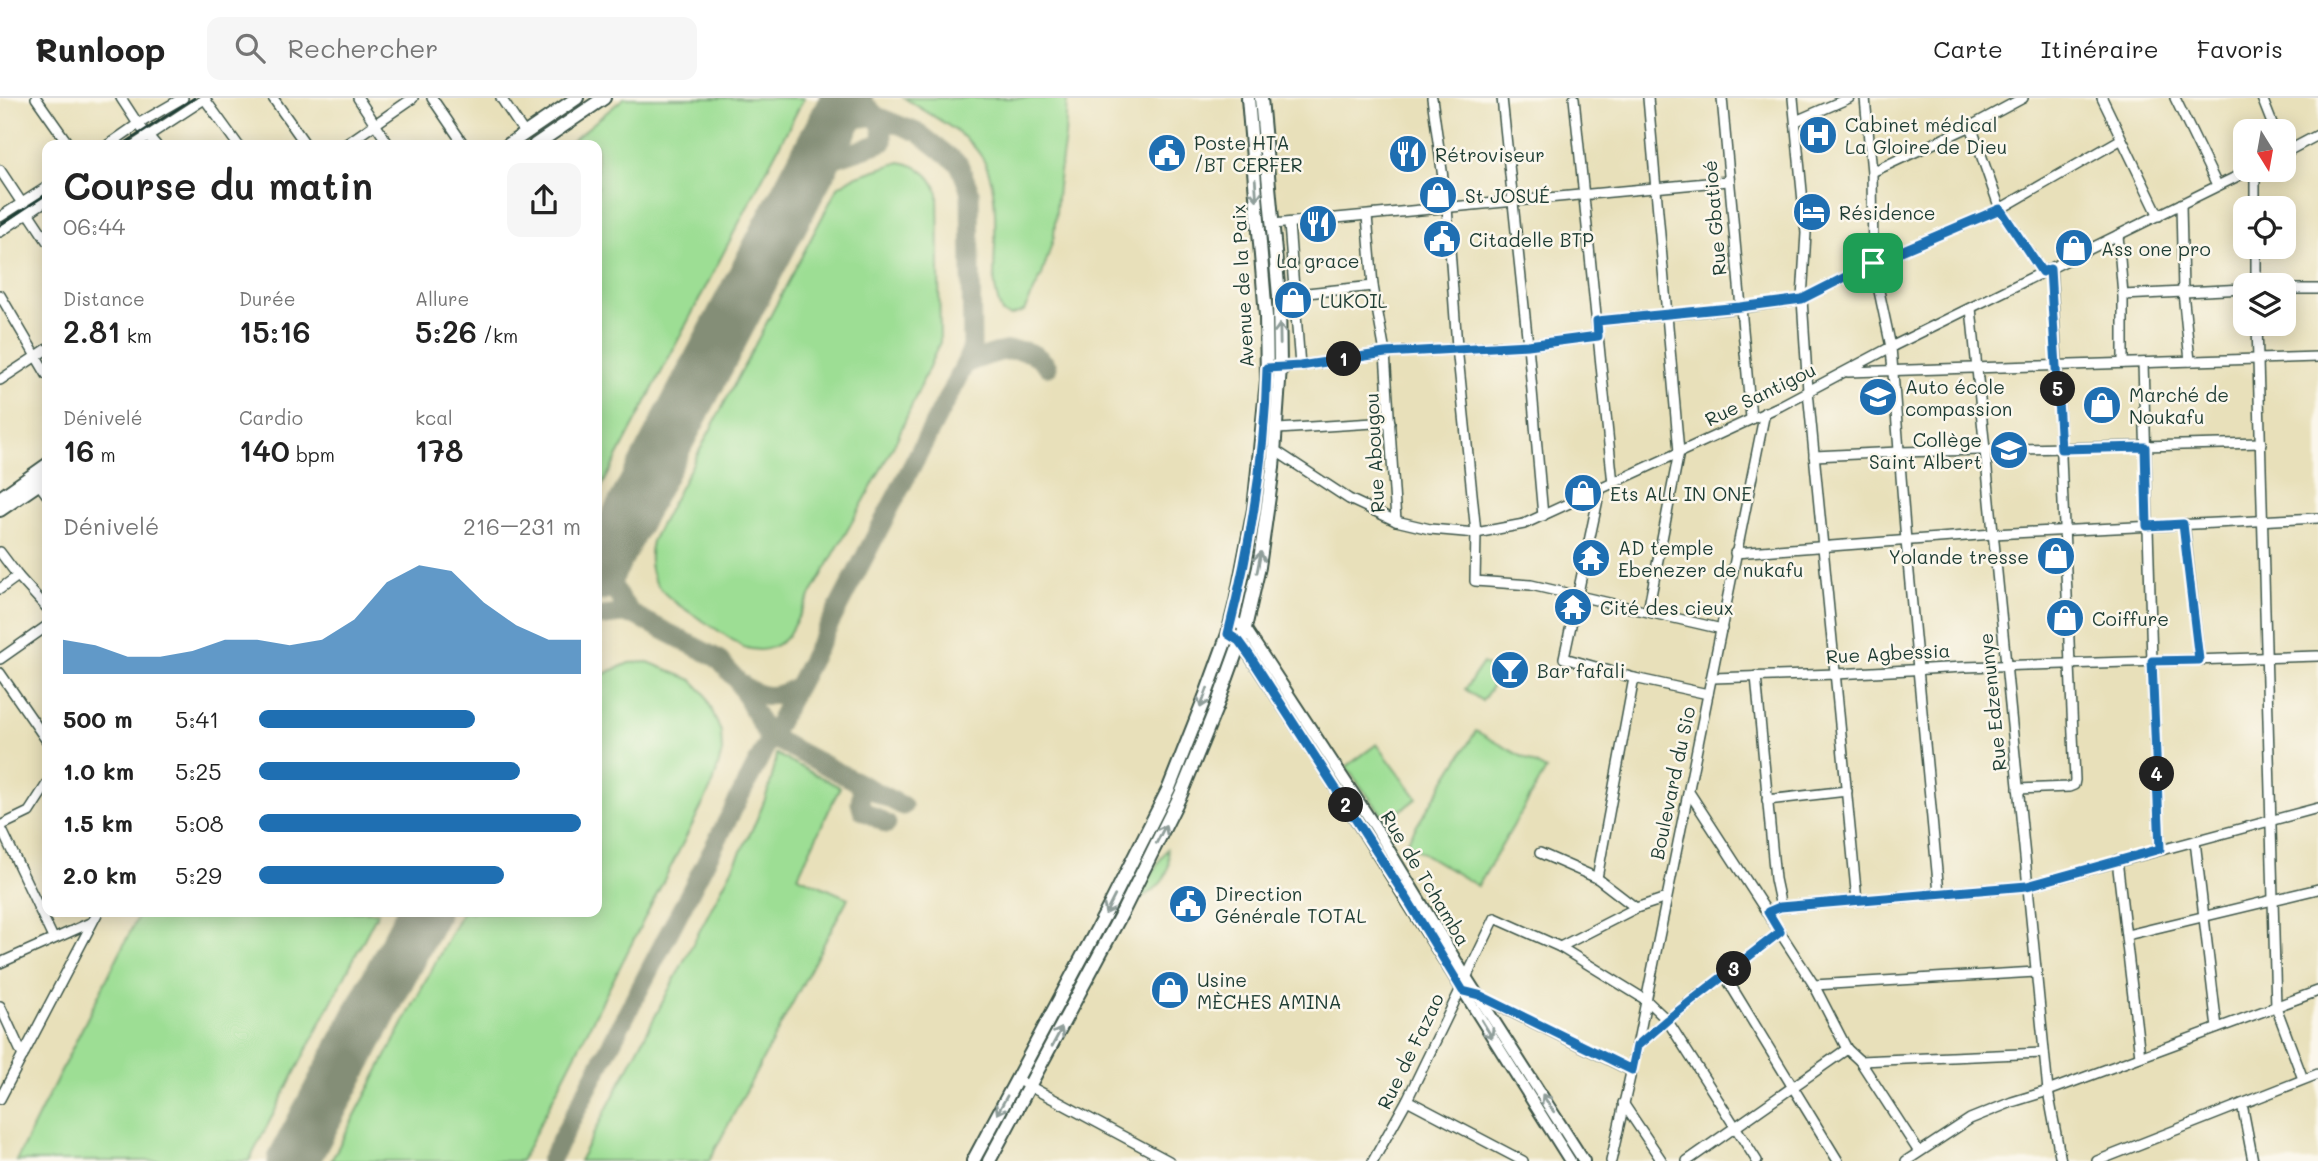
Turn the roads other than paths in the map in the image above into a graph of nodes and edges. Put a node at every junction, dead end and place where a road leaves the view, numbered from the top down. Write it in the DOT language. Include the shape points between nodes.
graph roads {
  1 [pos="36,98"];
  2 [pos="121,98"];
  3 [pos="183,98"];
  4 [pos="205,98"];
  5 [pos="273,98"];
  6 [pos="358,98"];
  7 [pos="413,98"];
  8 [pos="432,98"];
  9 [pos="501,98"];
  10 [pos="577,98"];
  11 [pos="604,98"];
  12 [pos="1248,98"];
  13 [pos="1261,98"];
  14 [pos="1432,98"];
  15 [pos="1502,98"];
  16 [pos="1574,98"];
  17 [pos="1648,98"];
  18 [pos="1721,98"];
  19 [pos="1793,98"];
  20 [pos="1849,98"];
  21 [pos="1865,98"];
  22 [pos="2023,98"];
  23 [pos="2102,98"];
  24 [pos="2175,98"];
  25 [pos="2263,98"];
  26 [pos="2271,119"];
  27 [pos="1796,121"];
  28 [pos="138,124"];
  29 [pos="376,124"];
  30 [pos="1971,126"];
  31 [pos="525,134"];
  32 [pos="149,135"];
  33 [pos="2318,135"];
  34 [pos="2120,139"];
  35 [pos="65,140"];
  36 [pos="115,140"];
  37 [pos="142,140"];
  38 [pos="152,140"];
  39 [pos="234,140"];
  40 [pos="302,140"];
  41 [pos="352,140"];
  42 [pos="385,140"];
  43 [pos="461,140"];
  44 [pos="516,140"];
  45 [pos="542,140"];
  46 [pos="2296,147"];
  47 [pos="0,170"];
  48 [pos="1872,173"];
  49 [pos="2233,178"];
  50 [pos="1728,181"];
  51 [pos="2217,185"];
  52 [pos="1657,186"];
  53 [pos="42,190"];
  54 [pos="1585,194"];
  55 [pos="1511,200"];
  56 [pos="23,203"];
  57 [pos="42,203"];
  58 [pos="2181,204"];
  59 [pos="1447,207"];
  60 [pos="2000,209"];
  61 [pos="29,212"];
  62 [pos="1367,216"];
  63 [pos="2159,216"];
  64 [pos="0,217"];
  65 [pos="1273,224"];
  66 [pos="1289,224"];
  67 [pos="0,232"];
  68 [pos="42,233"];
  69 [pos="2118,235"];
  70 [pos="1873,263"];
  71 [pos="2046,271"];
  72 [pos="1373,286"];
  73 [pos="2296,289"];
  74 [pos="2318,289"];
  75 [pos="2233,290"];
  76 [pos="2183,292"];
  77 [pos="1296,294"];
  78 [pos="0,295"];
  79 [pos="2123,295"];
  80 [pos="1279,296"];
  81 [pos="1802,299"];
  82 [pos="1740,307"];
  83 [pos="1970,308"];
  84 [pos="1668,313"];
  85 [pos="1597,321"];
  86 [pos="1598,336"];
  87 [pos="2258,336"];
  88 [pos="1528,345"];
  89 [pos="1457,347"];
  90 [pos="1891,347"];
  91 [pos="42,353"];
  92 [pos="1385,353"];
  93 [pos="2318,357"];
  94 [pos="35,358"];
  95 [pos="2259,360"];
  96 [pos="2190,362"];
  97 [pos="2123,363"];
  98 [pos="2143,363"];
  99 [pos="2057,364"];
  100 [pos="1300,366"];
  101 [pos="1280,367"];
  102 [pos="1976,367"];
  103 [pos="42,368"];
  104 [pos="1267,368"];
  105 [pos="1892,370"];
  106 [pos="1846,372"];
  107 [pos="0,380"];
  108 [pos="1808,391"];
  109 [pos="1765,412"];
  110 [pos="1751,418"];
  111 [pos="1390,422"];
  112 [pos="1278,429"];
  113 [pos="2261,443"];
  114 [pos="2145,447"];
  115 [pos="2061,449"];
  116 [pos="1276,451"];
  117 [pos="1984,451"];
  118 [pos="1679,452"];
  119 [pos="1899,452"];
  120 [pos="1814,456"];
  121 [pos="40,479"];
  122 [pos="1613,484"];
  123 [pos="1600,491"];
  124 [pos="0,498"];
  125 [pos="0,510"];
  126 [pos="1543,516"];
  127 [pos="2318,518"];
  128 [pos="2264,519"];
  129 [pos="1396,521"];
  130 [pos="2183,524"];
  131 [pos="2147,526"];
  132 [pos="2065,530"];
  133 [pos="1476,533"];
  134 [pos="1993,534"];
  135 [pos="1906,541"];
  136 [pos="1822,546"];
  137 [pos="0,552"];
  138 [pos="1735,553"];
  139 [pos="18,576"];
  140 [pos="0,589"];
  141 [pos="1579,596"];
  142 [pos="42,602"];
  143 [pos="1648,611"];
  144 [pos="1231,619"];
  145 [pos="1245,628"];
  146 [pos="1722,629"];
  147 [pos="42,630"];
  148 [pos="1228,634"];
  149 [pos="1239,641"];
  150 [pos="2318,656"];
  151 [pos="2267,658"];
  152 [pos="0,659"];
  153 [pos="2199,660"];
  154 [pos="2152,661"];
  155 [pos="2070,664"];
  156 [pos="2006,665"];
  157 [pos="1918,669"];
  158 [pos="0,673"];
  159 [pos="1836,674"];
  160 [pos="1756,676"];
  161 [pos="1634,678"];
  162 [pos="1713,678"];
  163 [pos="1708,694"];
  164 [pos="42,734"];
  165 [pos="2018,789"];
  166 [pos="1847,791"];
  167 [pos="42,792"];
  168 [pos="1689,792"];
  169 [pos="1768,800"];
  170 [pos="2318,808"];
  171 [pos="2272,821"];
  172 [pos="0,826"];
  173 [pos="2195,841"];
  174 [pos="2160,849"];
  175 [pos="1540,853"];
  176 [pos="2117,860"];
  177 [pos="1597,878"];
  178 [pos="2027,886"];
  179 [pos="2318,888"];
  180 [pos="1939,893"];
  181 [pos="1666,898"];
  182 [pos="2274,899"];
  183 [pos="1857,901"];
  184 [pos="1780,907"];
  185 [pos="1636,908"];
  186 [pos="1768,912"];
  187 [pos="42,915"];
  188 [pos="2204,916"];
  189 [pos="43,917"];
  190 [pos="95,917"];
  191 [pos="92,922"];
  192 [pos="1780,932"];
  193 [pos="2127,935"];
  194 [pos="53,938"];
  195 [pos="1560,947"];
  196 [pos="0,963"];
  197 [pos="2036,972"];
  198 [pos="1725,976"];
  199 [pos="1466,977"];
  200 [pos="1814,985"];
  201 [pos="1461,990"];
  202 [pos="2318,991"];
  203 [pos="1479,995"];
  204 [pos="1646,1000"];
  205 [pos="0,1006"];
  206 [pos="2276,1007"];
  207 [pos="1667,1020"];
  208 [pos="2217,1028"];
  209 [pos="1637,1046"];
  210 [pos="1847,1049"];
  211 [pos="2044,1052"];
  212 [pos="2140,1055"];
  213 [pos="23,1056"];
  214 [pos="1860,1061"];
  215 [pos="1632,1070"];
  216 [pos="2318,1074"];
  217 [pos="1016,1079"];
  218 [pos="2303,1079"];
  219 [pos="1031,1085"];
  220 [pos="1793,1086"];
  221 [pos="2048,1091"];
  222 [pos="0,1099"];
  223 [pos="1408,1100"];
  224 [pos="1623,1103"];
  225 [pos="2242,1104"];
  226 [pos="1735,1127"];
  227 [pos="1919,1152"];
  228 [pos="973,1161"];
  229 [pos="989,1161"];
  230 [pos="1170,1161"];
  231 [pos="1373,1161"];
  232 [pos="1523,1161"];
  233 [pos="1570,1161"];
  234 [pos="1584,1161"];
  235 [pos="1611,1161"];
  236 [pos="1662,1161"];
  237 [pos="1687,1161"];
  238 [pos="1757,1161"];
  239 [pos="1838,1161"];
  240 [pos="1906,1161"];
  241 [pos="2061,1161"];
  242 [pos="2097,1161"];
  243 [pos="2253,1161"];
  1 -- 35 [label="street"];
  2 -- 28 [label="street"];
  3 -- 28 [label="street"];
  4 -- 32 [label="street"];
  4 -- 39 [label="street"];
  5 -- 40 [label="street"];
  6 -- 29 [label="street"];
  7 -- 29 [label="street"];
  8 -- 43 [label="street"];
  9 -- 31 [label="street"];
  10 -- 31 [label="main road"];
  11 -- 45 [label="main road"];
  12 -- 104 [label="main road, Avenue de la Paix, one-way"];
  13 -- 65 [label="main road"];
  14 -- 59 [label="street"];
  15 -- 55 [label="street"];
  16 -- 54 [label="street"];
  17 -- 52 [label="street"];
  18 -- 50 [label="street, Rue Gbatioé"];
  19 -- 27 [label="street"];
  20 -- 27 [label="street"];
  21 -- 48 [label="street"];
  22 -- 30 [label="street"];
  23 -- 34 [label="street"];
  24 -- 51 [label="street"];
  25 -- 26 [label="street"];
  27 -- 81 [label="street" via="1806,233"];
  28 -- 32 [label="street"];
  28 -- 36 [label="street"];
  29 -- 41 [label="street"];
  29 -- 42 [label="street"];
  30 -- 48 [label="street"];
  30 -- 60 [label="street"];
  31 -- 44 [label="main road"];
  32 -- 37 [label="street"];
  32 -- 38 [label="street"];
  33 -- 46 [label="street"];
  34 -- 60 [label="street"];
  34 -- 63 [label="street"];
  47 -- 56 [label="street"];
  48 -- 70 [label="street"];
  49 -- 51 [label="street, Rue Santigou"];
  50 -- 52 [label="street"];
  50 -- 82 [label="street, Rue Gbatioé"];
  51 -- 58 [label="street, Rue Santigou"];
  52 -- 54 [label="street"];
  52 -- 84 [label="street"];
  53 -- 56 [label="street"];
  54 -- 55 [label="street"];
  54 -- 85 [label="street"];
  55 -- 59 [label="street"];
  55 -- 88 [label="street"];
  56 -- 61 [label="street"];
  56 -- 64 [label="street"];
  57 -- 61 [label="street"];
  58 -- 63 [label="street, Rue Santigou"];
  58 -- 76 [label="street"];
  59 -- 62 [label="street"];
  59 -- 89 [label="street"];
  60 -- 70 [label="street"];
  60 -- 71 [label="street"];
  61 -- 67 [label="street"];
  61 -- 68 [label="street"];
  62 -- 66 [label="street"];
  62 -- 72 [label="street, Rue Abougou"];
  63 -- 69 [label="street, Rue Santigou"];
  65 -- 66 [label="street"];
  65 -- 80 [label="main road"];
  66 -- 77 [label="street"];
  69 -- 71 [label="street, Rue Santigou"];
  69 -- 79 [label="street"];
  70 -- 81 [label="street"];
  70 -- 90 [label="street"];
  71 -- 83 [label="street, Rue Santigou"];
  71 -- 99 [label="street"];
  72 -- 77 [label="street"];
  72 -- 92 [label="street, Rue Abougou"];
  73 -- 74 [label="street"];
  75 -- 76 [label="street"];
  76 -- 79 [label="street"];
  76 -- 96 [label="street"];
  77 -- 80 [label="street"];
  77 -- 100 [label="street"];
  78 -- 94 [label="street"];
  79 -- 97 [label="street"];
  101 -- 80 [label="main road, one-way"];
  81 -- 82 [label="street"];
  81 -- 108 [label="street"];
  82 -- 84 [label="street"];
  82 -- 110 [label="street, Rue Gbatioé"];
  83 -- 90 [label="street, Rue Santigou"];
  83 -- 102 [label="street, Rue Edzenunye"];
  84 -- 85 [label="street"];
  84 -- 118 [label="street"];
  85 -- 86 [label="street"];
  86 -- 88 [label="street"];
  86 -- 122 [label="street"];
  87 -- 95 [label="street"];
  88 -- 89 [label="street"];
  88 -- 126 [label="street"];
  89 -- 92 [label="street"];
  89 -- 133 [label="street"];
  90 -- 105 [label="street"];
  90 -- 106 [label="street, Rue Santigou"];
  91 -- 94 [label="street"];
  92 -- 100 [label="street"];
  92 -- 111 [label="street, Rue Abougou"];
  93 -- 95 [label="street"];
  94 -- 103 [label="street"];
  94 -- 107 [label="street"];
  95 -- 96 [label="street"];
  95 -- 113 [label="street"];
  96 -- 98 [label="street"];
  97 -- 98 [label="street"];
  97 -- 99 [label="street"];
  98 -- 114 [label="street"];
  99 -- 102 [label="street"];
  99 -- 115 [label="street"];
  100 -- 101 [label="street"];
  101 -- 104 [label="street"];
  101 -- 112 [label="main road"];
  102 -- 105 [label="street"];
  102 -- 117 [label="street, Rue Edzenunye"];
  104 -- 144 [label="main road, Avenue de la Paix" via="1254,509"];
  105 -- 106 [label="street"];
  105 -- 119 [label="street"];
  106 -- 108 [label="street, Rue Santigou"];
  108 -- 109 [label="street, Rue Santigou"];
  108 -- 120 [label="street"];
  109 -- 110 [label="street, Rue Santigou"];
  109 -- 138 [label="street, Boulevard du Sio"];
  110 -- 118 [label="street, Rue Santigou"];
  111 -- 112 [label="street"];
  111 -- 129 [label="street, Rue Abougou"];
  112 -- 116 [label="main road"];
  113 -- 114 [label="street"];
  113 -- 128 [label="street"];
  114 -- 115 [label="street"];
  114 -- 131 [label="street"];
  115 -- 117 [label="street"];
  115 -- 132 [label="street"];
  116 -- 129 [label="street, Rue Santigou" via="1349,499"];
  145 -- 116 [label="main road, one-way"];
  117 -- 119 [label="street"];
  117 -- 134 [label="street, Rue Edzenunye"];
  118 -- 122 [label="street, Rue Santigou"];
  118 -- 143 [label="street"];
  119 -- 120 [label="street"];
  119 -- 135 [label="street"];
  120 -- 136 [label="street"];
  121 -- 124 [label="main road"];
  121 -- 125 [label="main road"];
  122 -- 123 [label="street, Rue Santigou"];
  123 -- 126 [label="street, Rue Santigou"];
  123 -- 141 [label="street"];
  126 -- 133 [label="street, Rue Santigou"];
  127 -- 128 [label="street"];
  128 -- 130 [label="street"];
  128 -- 151 [label="street"];
  129 -- 133 [label="street, Rue Santigou"];
  130 -- 131 [label="street"];
  130 -- 153 [label="street"];
  131 -- 132 [label="street"];
  131 -- 154 [label="street"];
  132 -- 134 [label="street"];
  132 -- 155 [label="street"];
  133 -- 141 [label="street" via="1475,581 1531,585"];
  134 -- 135 [label="street"];
  134 -- 156 [label="street, Rue Edzenunye"];
  135 -- 136 [label="street"];
  135 -- 157 [label="street"];
  136 -- 138 [label="street"];
  136 -- 159 [label="street"];
  137 -- 139 [label="street"];
  138 -- 146 [label="street, Boulevard du Sio"];
  139 -- 140 [label="street"];
  139 -- 142 [label="street"];
  141 -- 143 [label="street"];
  141 -- 161 [label="street" via="1564,659"];
  143 -- 146 [label="street"];
  144 -- 145 [label="street, Rue de Tchamba"];
  144 -- 148 [label="main road, Avenue de la Paix"];
  145 -- 149 [label="main road"];
  145 -- 199 [label="street, Rue de Tchamba" via="1374,825"];
  146 -- 162 [label="street, Boulevard du Sio"];
  147 -- 152 [label="street"];
  148 -- 149 [label="street, Rue de Tchamba"];
  148 -- 217 [label="main road, Avenue de la Paix, one-way" via="1157,812"];
  149 -- 201 [label="street, Rue de Tchamba"];
  219 -- 149 [label="main road, one-way" via="1181,794"];
  150 -- 151 [label="street, Rue Agbessia"];
  151 -- 153 [label="street, Rue Agbessia"];
  151 -- 171 [label="street"];
  153 -- 154 [label="street, Rue Agbessia"];
  154 -- 155 [label="street, Rue Agbessia"];
  154 -- 174 [label="street"];
  155 -- 156 [label="street, Rue Agbessia"];
  155 -- 165 [label="street" via="2074,785"];
  156 -- 157 [label="street, Rue Agbessia"];
  156 -- 165 [label="street, Rue Edzenunye"];
  157 -- 159 [label="street, Rue Agbessia"];
  157 -- 180 [label="street"];
  158 -- 164 [label="street"];
  159 -- 160 [label="street, Rue Agbessia"];
  159 -- 166 [label="street"];
  160 -- 162 [label="street, Rue Agbessia"];
  160 -- 169 [label="street"];
  161 -- 163 [label="street"];
  161 -- 177 [label="street"];
  162 -- 163 [label="street, Boulevard du Sio"];
  163 -- 168 [label="street, Boulevard du Sio"];
  165 -- 178 [label="street, Rue Edzenunye"];
  166 -- 169 [label="street"];
  166 -- 183 [label="street"];
  167 -- 172 [label="street" via="29,812"];
  168 -- 181 [label="street, Boulevard du Sio"];
  168 -- 186 [label="street"];
  169 -- 184 [label="street"];
  170 -- 171 [label="street"];
  171 -- 173 [label="street"];
  171 -- 182 [label="street"];
  172 -- 187 [label="street"];
  173 -- 174 [label="street"];
  173 -- 188 [label="street"];
  174 -- 176 [label="street"];
  175 -- 177 [label="street"];
  176 -- 178 [label="street"];
  176 -- 193 [label="street"];
  177 -- 185 [label="street"];
  178 -- 180 [label="street"];
  178 -- 197 [label="street, Rue Edzenunye"];
  179 -- 182 [label="street"];
  180 -- 183 [label="street"];
  181 -- 185 [label="street"];
  181 -- 204 [label="street, Boulevard du Sio"];
  182 -- 188 [label="street"];
  182 -- 206 [label="street"];
  183 -- 184 [label="street"];
  184 -- 186 [label="street"];
  185 -- 195 [label="street"];
  186 -- 192 [label="street"];
  188 -- 193 [label="street"];
  188 -- 208 [label="street"];
  189 -- 194 [label="street"];
  190 -- 191 [label="street"];
  191 -- 194 [label="street"];
  191 -- 213 [label="street"];
  192 -- 198 [label="street"];
  192 -- 200 [label="street"];
  193 -- 212 [label="street"];
  194 -- 196 [label="street"];
  195 -- 199 [label="street, Rue de Fazao" via="1495,918"];
  195 -- 204 [label="street"];
  197 -- 200 [label="street"];
  197 -- 211 [label="street, Rue Edzenunye"];
  198 -- 207 [label="street"];
  198 -- 220 [label="street"];
  199 -- 201 [label="street, Rue de Fazao"];
  199 -- 203 [label="street, Rue de Tchamba"];
  200 -- 210 [label="street"];
  201 -- 203 [label="street"];
  201 -- 223 [label="street, Rue de Fazao"];
  201 -- 233 [label="street, Rue de Tchamba, one-way"];
  202 -- 206 [label="street"];
  203 -- 215 [label="street"];
  234 -- 203 [label="street, Rue de Tchamba, one-way"];
  204 -- 207 [label="street"];
  204 -- 209 [label="street, Boulevard du Sio"];
  205 -- 213 [label="street"];
  206 -- 208 [label="street"];
  206 -- 218 [label="street"];
  207 -- 209 [label="street"];
  207 -- 226 [label="street"];
  208 -- 212 [label="street"];
  209 -- 215 [label="street, Boulevard du Sio"];
  210 -- 214 [label="street"];
  210 -- 220 [label="street"];
  211 -- 214 [label="street"];
  211 -- 221 [label="street, Rue Edzenunye"];
  212 -- 221 [label="street"];
  213 -- 222 [label="street"];
  214 -- 227 [label="street"];
  215 -- 224 [label="street, Boulevard du Sio"];
  216 -- 218 [label="street"];
  217 -- 219 [label="street"];
  217 -- 228 [label="main road, Avenue de la Paix, one-way"];
  218 -- 225 [label="street"];
  219 -- 229 [label="main road"];
  219 -- 230 [label="street"];
  220 -- 226 [label="street"];
  220 -- 239 [label="street"];
  221 -- 227 [label="street" via="1970,1119"];
  221 -- 241 [label="street, Rue Edzenunye"];
  223 -- 231 [label="street, Rue de Fazao"];
  223 -- 232 [label="street"];
  224 -- 235 [label="street, Boulevard du Sio"];
  224 -- 236 [label="street"];
  225 -- 242 [label="street"];
  225 -- 243 [label="street"];
  226 -- 237 [label="street"];
  226 -- 238 [label="street"];
  227 -- 240 [label="street"];
}
